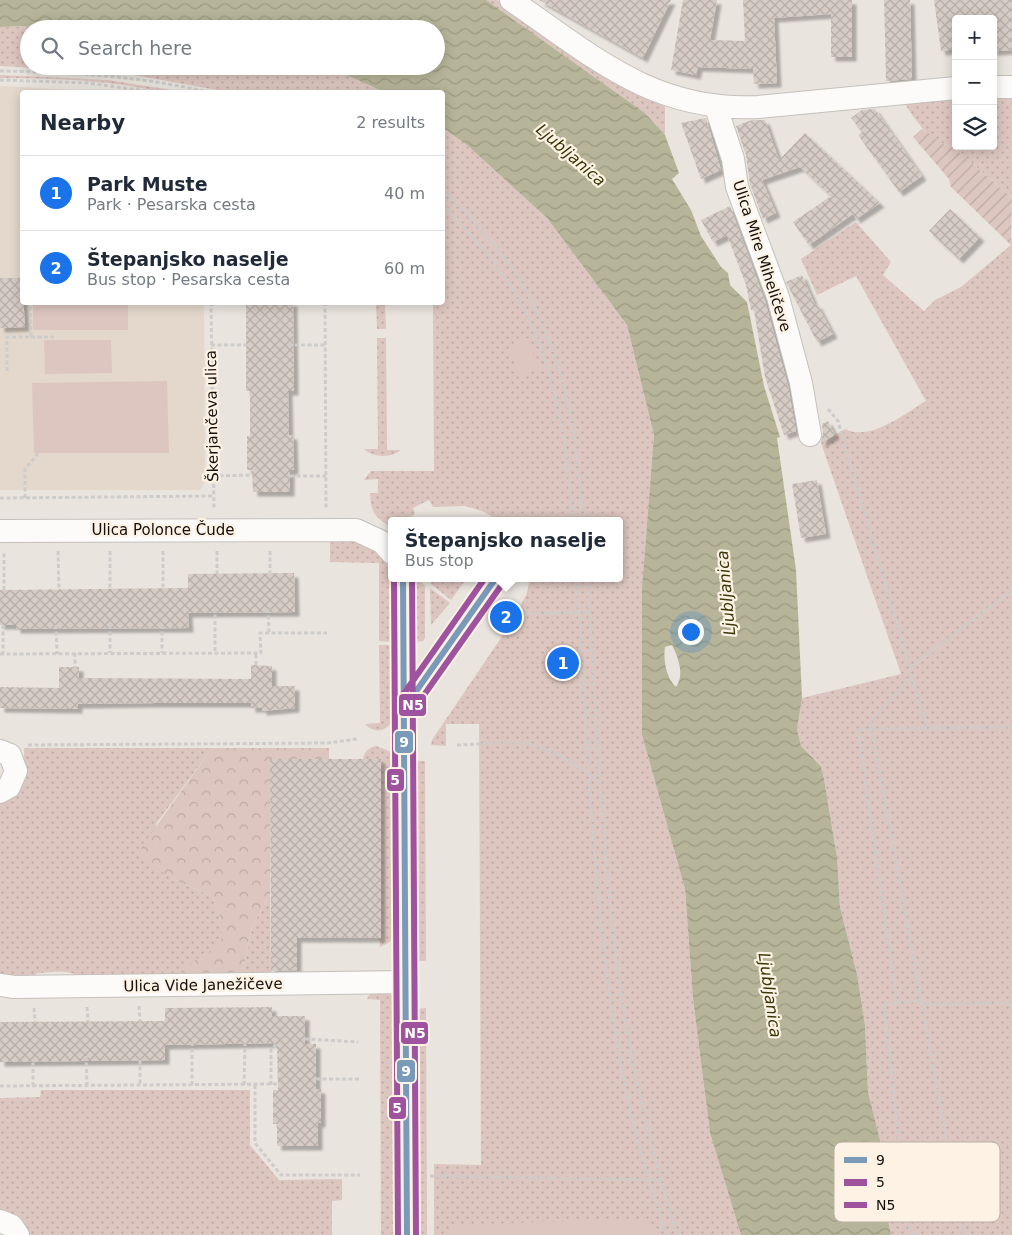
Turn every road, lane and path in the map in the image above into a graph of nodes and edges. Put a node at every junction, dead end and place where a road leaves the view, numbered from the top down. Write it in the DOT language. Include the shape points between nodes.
graph roads {
  1 [pos="511,0"];
  2 [pos="0,71"];
  3 [pos="20,72"];
  4 [pos="109,75"];
  5 [pos="0,80"];
  6 [pos="997,87"];
  7 [pos="1012,87"];
  8 [pos="952,88"];
  9 [pos="139,90"];
  10 [pos="199,90"];
  11 [pos="716,107"];
  12 [pos="445,192"];
  13 [pos="445,207"];
  14 [pos="30,305"];
  15 [pos="211,305"];
  16 [pos="325,305"];
  17 [pos="31,337"];
  18 [pos="54,337"];
  19 [pos="211,345"];
  20 [pos="250,345"];
  21 [pos="288,345"];
  22 [pos="325,345"];
  23 [pos="7,371"];
  24 [pos="826,407"];
  25 [pos="810,435"];
  26 [pos="41,450"];
  27 [pos="252,475"];
  28 [pos="213,476"];
  29 [pos="290,476"];
  30 [pos="326,476"];
  31 [pos="213,496"];
  32 [pos="0,498"];
  33 [pos="25,498"];
  34 [pos="573,517"];
  35 [pos="583,517"];
  36 [pos="326,523"];
  37 [pos="2,537"];
  38 [pos="215,537"];
  39 [pos="58,543"];
  40 [pos="110,543"];
  41 [pos="163,543"];
  42 [pos="270,543"];
  43 [pos="388,549"];
  44 [pos="270,573"];
  45 [pos="217,574"];
  46 [pos="403,582"];
  47 [pos="493,582"];
  48 [pos="577,582"];
  49 [pos="587,582"];
  50 [pos="164,588"];
  51 [pos="59,589"];
  52 [pos="110,589"];
  53 [pos="4,590"];
  54 [pos="1012,591"];
  55 [pos="215,608"];
  56 [pos="268,609"];
  57 [pos="579,612"];
  58 [pos="590,612"];
  59 [pos="511,614"];
  60 [pos="3,625"];
  61 [pos="56,625"];
  62 [pos="110,625"];
  63 [pos="162,625"];
  64 [pos="268,633"];
  65 [pos="327,633"];
  66 [pos="74,653"];
  67 [pos="110,653"];
  68 [pos="162,653"];
  69 [pos="215,653"];
  70 [pos="256,653"];
  71 [pos="2,654"];
  72 [pos="57,654"];
  73 [pos="75,666"];
  74 [pos="256,666"];
  75 [pos="910,668"];
  76 [pos="912,676"];
  77 [pos="405,707"];
  78 [pos="927,727"];
  79 [pos="1012,727"];
  80 [pos="872,729"];
  81 [pos="356,738"];
  82 [pos="457,745"];
  83 [pos="5,753"];
  84 [pos="590,775"];
  85 [pos="600,782"];
  86 [pos="0,792"];
  87 [pos="406,982"];
  88 [pos="0,986"];
  89 [pos="923,1002"];
  90 [pos="897,1003"];
  91 [pos="1012,1004"];
  92 [pos="305,1039"];
  93 [pos="192,1040"];
  94 [pos="358,1042"];
  95 [pos="245,1044"];
  96 [pos="277,1044"];
  97 [pos="86,1056"];
  98 [pos="140,1060"];
  99 [pos="33,1062"];
  100 [pos="316,1079"];
  101 [pos="359,1079"];
  102 [pos="278,1084"];
  103 [pos="87,1085"];
  104 [pos="140,1085"];
  105 [pos="192,1085"];
  106 [pos="244,1085"];
  107 [pos="255,1085"];
  108 [pos="271,1085"];
  109 [pos="0,1086"];
  110 [pos="33,1086"];
  111 [pos="899,1142"];
  112 [pos="948,1142"];
  113 [pos="360,1175"];
  114 [pos="430,1176"];
  115 [pos="649,1180"];
  116 [pos="660,1180"];
  117 [pos="0,1222"];
  118 [pos="908,1222"];
  119 [pos="962,1222"];
  120 [pos="18,1235"];
  121 [pos="408,1235"];
  122 [pos="666,1235"];
  123 [pos="677,1235"];
  124 [pos="914,1235"];
  125 [pos="964,1235"];
  1 -- 11 [label="street" via="622,76 666,96"];
  2 -- 3 [label="path"];
  4 -- 10 [label="path"];
  5 -- 9 [label="path" via="88,83"];
  6 -- 7 [label="street"];
  8 -- 11 [label="street" via="758,107"];
  11 -- 25 [label="street, Ulica Mire Miheličeve" via="733,159 737,187 778,297 801,383"];
  12 -- 35 [label="path" via="510,266 547,334 568,398"];
  13 -- 34 [label="path" via="492,260 531,322 559,411"];
  14 -- 17 [label="path"];
  15 -- 19 [label="path, Škerjančeva ulica"];
  16 -- 22 [label="path"];
  17 -- 18 [label="path"];
  17 -- 23 [label="path" via="7,337"];
  19 -- 20 [label="path"];
  19 -- 28 [label="path, Škerjančeva ulica"];
  21 -- 22 [label="path"];
  22 -- 30 [label="path"];
  24 -- 75 [label="path" via="838,421"];
  26 -- 33 [label="path" via="25,469"];
  27 -- 28 [label="path"];
  28 -- 31 [label="path, Škerjančeva ulica"];
  29 -- 30 [label="path"];
  30 -- 36 [label="path"];
  31 -- 33 [label="path"];
  31 -- 38 [label="path, Škerjančeva ulica"];
  32 -- 33 [label="path"];
  36 -- 38 [label="street, Ulica Polonce Čude"];
  36 -- 43 [label="street, Ulica Polonce Čude" via="365,533"];
  37 -- 38 [label="street, Ulica Polonce Čude"];
  37 -- 53 [label="path"];
  38 -- 45 [label="path, Škerjančeva ulica"];
  39 -- 51 [label="path"];
  40 -- 52 [label="path"];
  41 -- 50 [label="path"];
  42 -- 44 [label="path"];
  46 -- 77 [label="street"];
  47 -- 77 [label="street"];
  48 -- 57 [label="path"];
  49 -- 58 [label="path"];
  54 -- 75 [label="path"];
  55 -- 69 [label="path"];
  56 -- 64 [label="path"];
  57 -- 58 [label="path"];
  57 -- 59 [label="path"];
  57 -- 84 [label="path"];
  58 -- 85 [label="path"];
  60 -- 71 [label="path"];
  61 -- 72 [label="path"];
  62 -- 67 [label="path"];
  63 -- 68 [label="path"];
  64 -- 65 [label="path"];
  64 -- 70 [label="path" via="260,633 261,653"];
  66 -- 67 [label="path"];
  66 -- 72 [label="path"];
  66 -- 73 [label="path"];
  67 -- 68 [label="path"];
  68 -- 69 [label="path"];
  69 -- 70 [label="path"];
  70 -- 74 [label="path"];
  71 -- 72 [label="path"];
  75 -- 76 [label="path"];
  76 -- 78 [label="path"];
  76 -- 80 [label="path" via="872,721"];
  77 -- 87 [label="street"];
  78 -- 79 [label="path"];
  78 -- 80 [label="path"];
  80 -- 89 [label="path"];
  80 -- 90 [label="path" via="858,730"];
  81 -- 83 [label="path" via="328,743 25,745"];
  82 -- 84 [label="path" via="523,743 541,747"];
  83 -- 86 [label="street" via="15,766 14,776 9,787"];
  84 -- 85 [label="path"];
  84 -- 115 [label="path" via="613,1014 634,1126"];
  85 -- 116 [label="path" via="619,984 635,1078"];
  87 -- 88 [label="street, Ulica Vide Janežičeve"];
  87 -- 121 [label="street"];
  89 -- 90 [label="path"];
  89 -- 91 [label="path"];
  89 -- 112 [label="path"];
  90 -- 111 [label="path" via="884,1004"];
  92 -- 94 [label="path"];
  93 -- 105 [label="path"];
  95 -- 106 [label="path"];
  96 -- 108 [label="path" via="271,1050"];
  97 -- 103 [label="path"];
  98 -- 104 [label="path"];
  99 -- 110 [label="path"];
  100 -- 101 [label="path"];
  102 -- 108 [label="path"];
  103 -- 104 [label="path"];
  103 -- 110 [label="path"];
  104 -- 105 [label="path"];
  105 -- 106 [label="path"];
  106 -- 107 [label="path"];
  107 -- 108 [label="path"];
  107 -- 113 [label="path" via="255,1144 281,1175"];
  109 -- 110 [label="path"];
  114 -- 115 [label="path"];
  115 -- 116 [label="path"];
  115 -- 122 [label="path"];
  116 -- 123 [label="path"];
  117 -- 120 [label="street" via="12,1226"];
  118 -- 124 [label="path"];
  119 -- 125 [label="path"];
}
